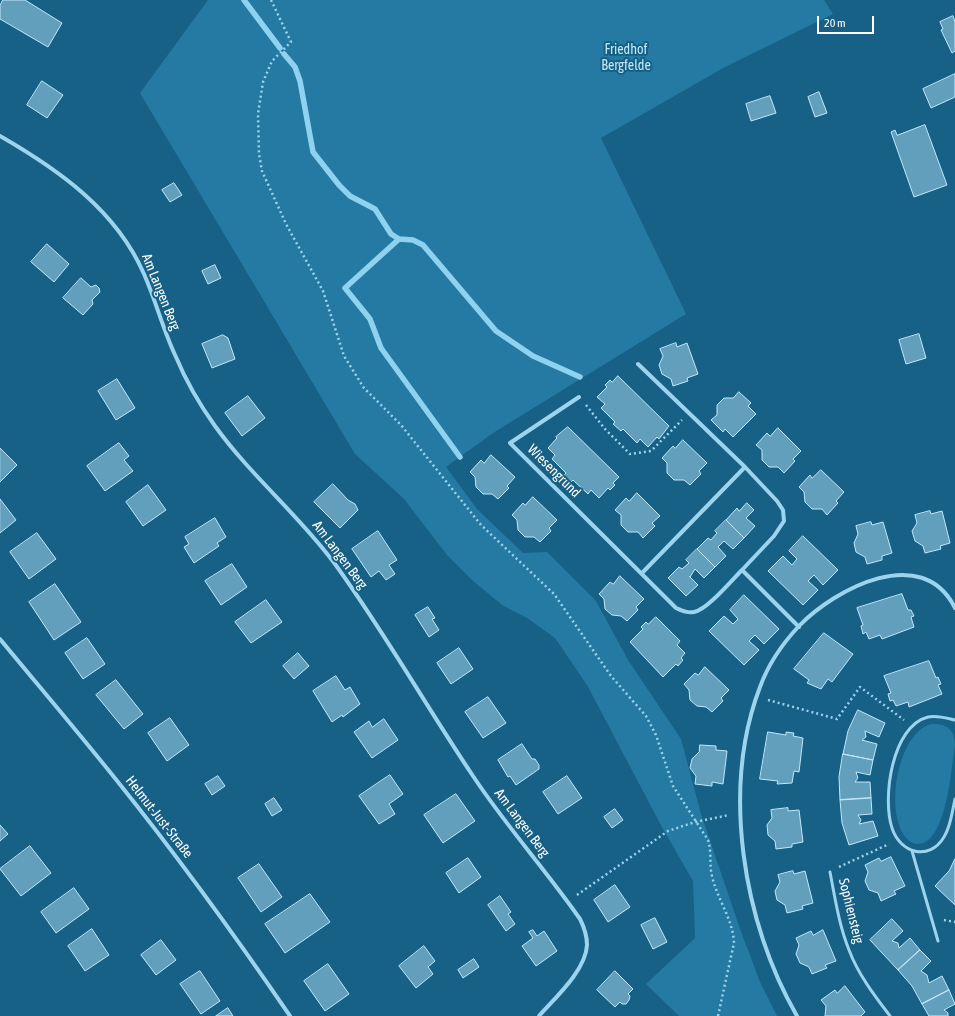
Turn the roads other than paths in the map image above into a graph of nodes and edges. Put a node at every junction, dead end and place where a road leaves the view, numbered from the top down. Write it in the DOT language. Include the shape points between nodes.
graph roads {
  1 [pos="0,136"];
  2 [pos="638,364"];
  3 [pos="579,397"];
  4 [pos="744,467"];
  5 [pos="742,570"];
  6 [pos="642,572"];
  7 [pos="955,608"];
  8 [pos="799,627"];
  9 [pos="0,640"];
  10 [pos="955,720"];
  11 [pos="955,799"];
  12 [pos="912,851"];
  13 [pos="830,872"];
  14 [pos="938,941"];
  15 [pos="290,1016"];
  16 [pos="539,1016"];
  17 [pos="797,1016"];
  18 [pos="890,1016"];
  1 -- 16 [label="street, Am Langen Berg" via="62,176 98,206 119,230 144,274 175,357 194,395 214,426 241,459 305,526 335,564 473,776 580,919 587,945 584,959 575,974"];
  2 -- 4 [label="street, Wiesengrund"];
  3 -- 6 [label="street, Wiesengrund" via="510,443"];
  4 -- 5 [label="street, Wiesengrund" via="777,501 783,510 784,521 774,536"];
  4 -- 6 [label="street"];
  5 -- 6 [label="street, Wiesengrund" via="706,606 696,612 685,612 676,608"];
  5 -- 8 [label="street"];
  7 -- 8 [label="street" via="944,592 930,581 911,574 891,575 874,579 838,597"];
  8 -- 17 [label="street" via="771,665 757,696 749,722 744,755 741,812 745,866 757,920 776,975"];
  9 -- 15 [label="street, Helmut-Just-Straße" via="114,777 238,940"];
  10 -- 12 [label="lane" via="928,717 913,726 898,746 891,777 890,816 898,840"];
  11 -- 12 [label="lane" via="948,827 940,843 924,853"];
  12 -- 14 [label="lane"];
  13 -- 18 [label="lane, Sophiensteig" via="839,918 849,951"];
}
